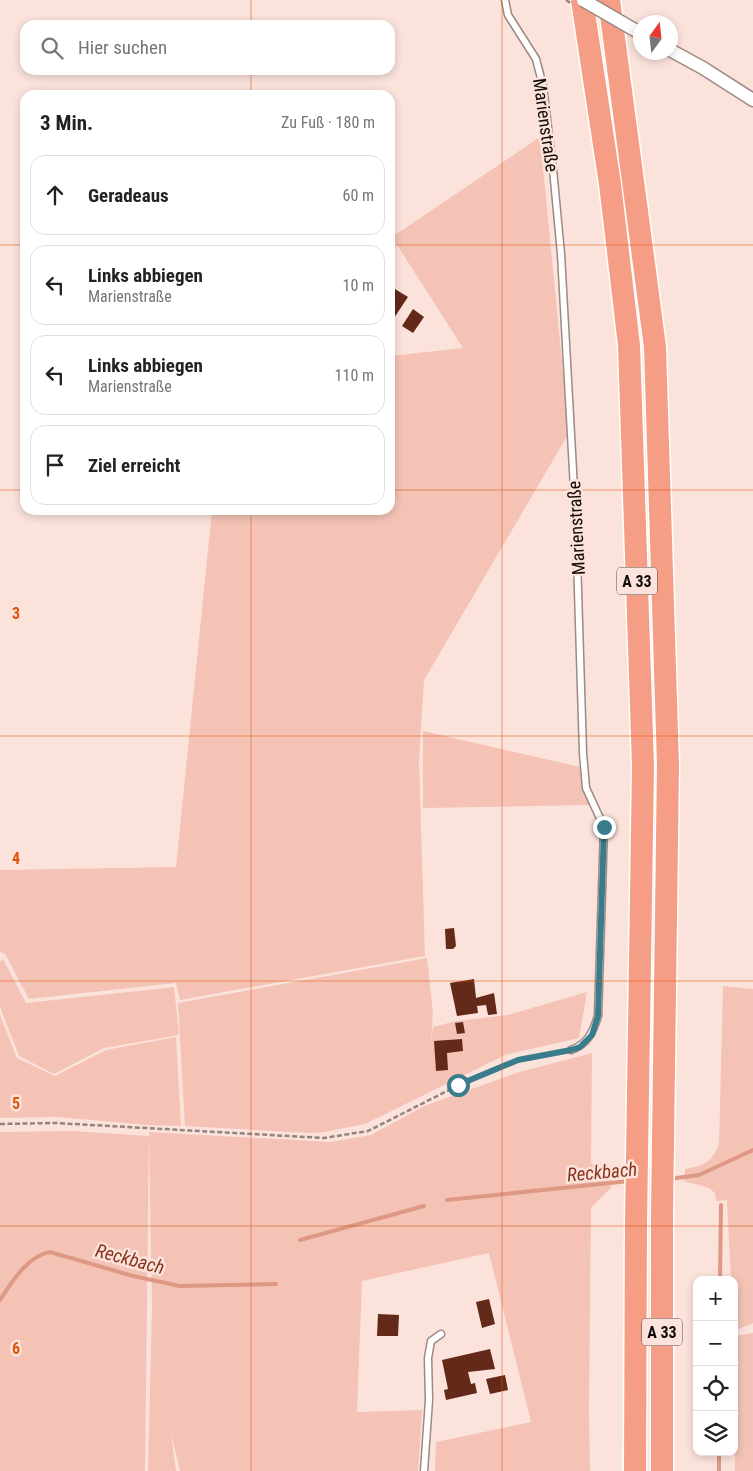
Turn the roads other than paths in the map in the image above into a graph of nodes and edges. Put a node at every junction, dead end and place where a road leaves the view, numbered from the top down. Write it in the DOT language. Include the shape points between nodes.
graph roads {
  1 [pos="505,0"];
  2 [pos="582,0"];
  3 [pos="609,0"];
  4 [pos="633,29"];
  5 [pos="678,54"];
  6 [pos="753,100"];
  7 [pos="571,1050"];
  8 [pos="441,1334"];
  9 [pos="424,1471"];
  10 [pos="635,1471"];
  11 [pos="662,1471"];
  1 -- 7 [label="lane, Marienstraße" via="508,15 536,59 543,86 562,254 567,334 582,753 586,788 604,827 598,1016 592,1035 580,1047"];
  2 -- 4 [label="street, bridge"];
  2 -- 10 [label="highway, A 33" via="610,184 629,345 642,766"];
  3 -- 11 [label="highway, A 33" via="655,347 668,765"];
  5 -- 6 [label="street"];
  8 -- 9 [label="lane" via="431,1341 428,1358"];
}
